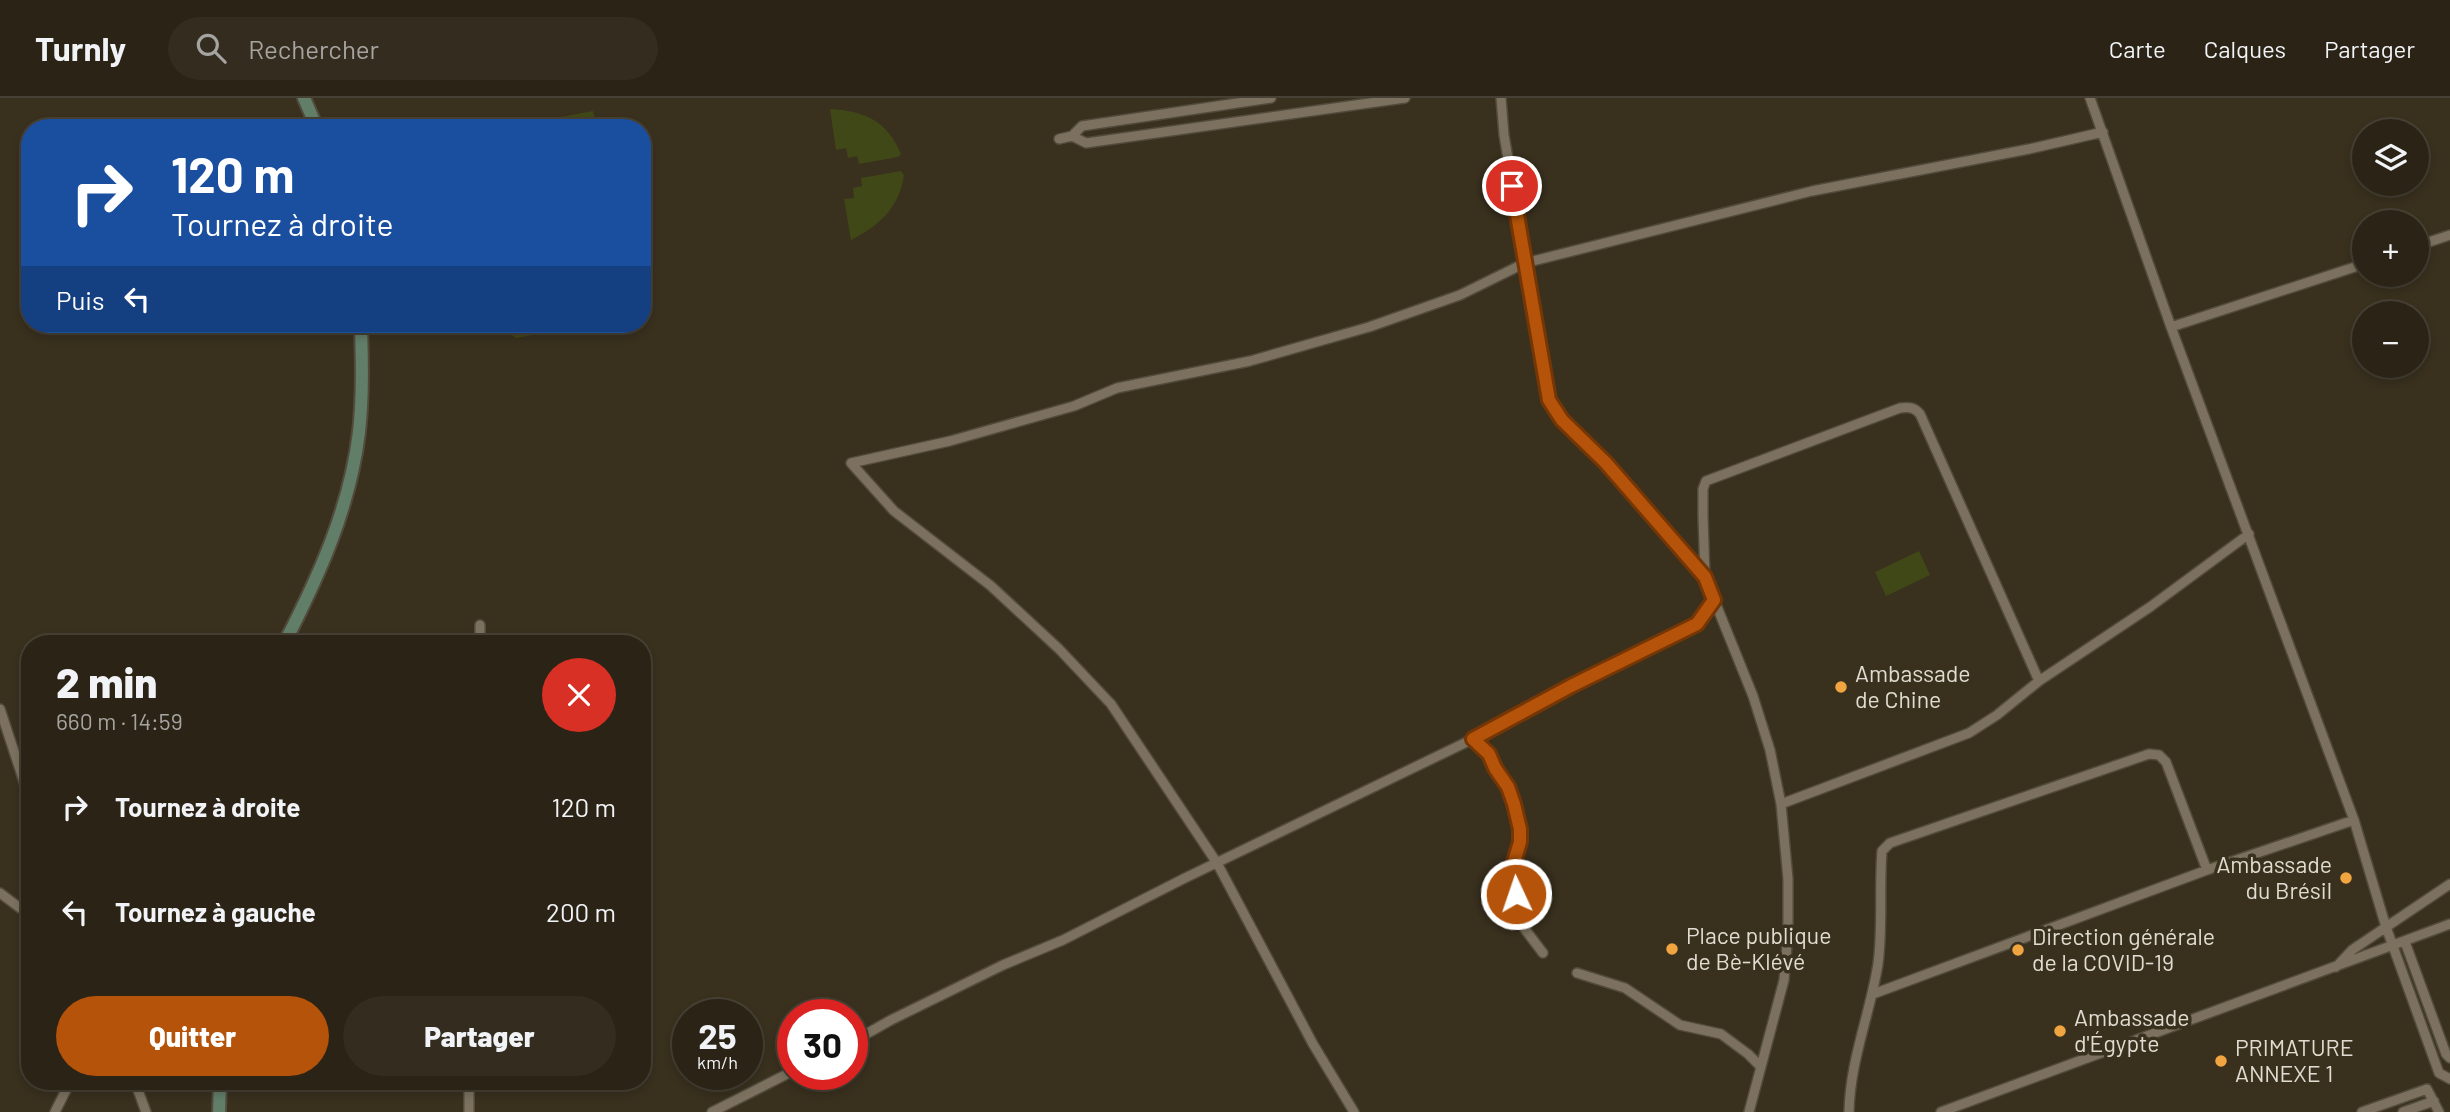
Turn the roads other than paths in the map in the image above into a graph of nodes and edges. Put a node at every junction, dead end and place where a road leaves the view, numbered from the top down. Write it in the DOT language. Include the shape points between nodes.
graph roads {
  1 [pos="304,98"];
  2 [pos="1271,98"];
  3 [pos="1405,98"];
  4 [pos="1500,98"];
  5 [pos="2090,98"];
  6 [pos="313,119"];
  7 [pos="2103,132"];
  8 [pos="1072,136"];
  9 [pos="1059,139"];
  10 [pos="2450,235"];
  11 [pos="2429,242"];
  12 [pos="1525,263"];
  13 [pos="2352,268"];
  14 [pos="2172,327"];
  15 [pos="361,333"];
  16 [pos="2249,534"];
  17 [pos="1705,577"];
  18 [pos="1714,600"];
  19 [pos="480,625"];
  20 [pos="289,635"];
  21 [pos="480,635"];
  22 [pos="2039,681"];
  23 [pos="0,709"];
  24 [pos="1473,739"];
  25 [pos="21,773"];
  26 [pos="1781,804"];
  27 [pos="2354,820"];
  28 [pos="1217,863"];
  29 [pos="2207,870"];
  30 [pos="2450,884"];
  31 [pos="0,892"];
  32 [pos="21,908"];
  33 [pos="2450,924"];
  34 [pos="2386,927"];
  35 [pos="2404,942"];
  36 [pos="2393,947"];
  37 [pos="1543,953"];
  38 [pos="2335,968"];
  39 [pos="1577,973"];
  40 [pos="1872,994"];
  41 [pos="2434,1022"];
  42 [pos="2422,1026"];
  43 [pos="868,1033"];
  44 [pos="2450,1058"];
  45 [pos="1761,1068"];
  46 [pos="777,1079"];
  47 [pos="2450,1079"];
  48 [pos="66,1090"];
  49 [pos="138,1090"];
  50 [pos="220,1090"];
  51 [pos="469,1090"];
  52 [pos="2434,1101"];
  53 [pos="54,1112"];
  54 [pos="146,1112"];
  55 [pos="219,1112"];
  56 [pos="469,1112"];
  57 [pos="712,1112"];
  58 [pos="1354,1112"];
  59 [pos="1749,1112"];
  60 [pos="1849,1112"];
  61 [pos="1941,1112"];
  62 [pos="2361,1112"];
  63 [pos="2403,1112"];
  64 [pos="2438,1112"];
  1 -- 6 [label="main road"];
  2 -- 8 [label="street" via="1082,126"];
  3 -- 8 [label="street" via="1086,143"];
  4 -- 12 [label="street"];
  5 -- 7 [label="street"];
  7 -- 12 [label="street" via="1812,191"];
  7 -- 14 [label="street"];
  8 -- 9 [label="street"];
  10 -- 11 [label="street"];
  12 -- 17 [label="street" via="1549,400"];
  12 -- 28 [label="street" via="1460,295 1368,327 1250,361 1117,388 1074,406 950,441 851,463 894,511 991,586 1111,704"];
  13 -- 14 [label="street"];
  14 -- 16 [label="street"];
  15 -- 20 [label="main road" via="359,433 345,502 319,575"];
  16 -- 22 [label="street"];
  16 -- 27 [label="street"];
  17 -- 18 [label="street"];
  17 -- 22 [label="street" via="1706,481 1900,408 1912,408 1920,414"];
  18 -- 24 [label="street" via="1697,624"];
  18 -- 26 [label="street" via="1753,696"];
  19 -- 21 [label="street"];
  22 -- 26 [label="street" via="1969,733"];
  23 -- 25 [label="street"];
  24 -- 28 [label="street"];
  24 -- 37 [label="street" via="1489,754 1508,787 1520,829 1514,862 1516,894 1524,928"];
  26 -- 45 [label="street" via="1788,933 1784,980"];
  27 -- 29 [label="street"];
  27 -- 34 [label="street"];
  28 -- 43 [label="street"];
  28 -- 58 [label="street"];
  29 -- 40 [label="street"];
  29 -- 40 [label="street" via="2166,762 2149,754 1891,843 1882,851 1881,923"];
  30 -- 34 [label="street"];
  31 -- 32 [label="street"];
  33 -- 35 [label="street"];
  34 -- 36 [label="street"];
  34 -- 38 [label="street"];
  35 -- 36 [label="street"];
  35 -- 41 [label="street"];
  36 -- 38 [label="street"];
  36 -- 42 [label="street"];
  38 -- 61 [label="street"];
  39 -- 45 [label="street" via="1625,988 1680,1025 1721,1034"];
  40 -- 60 [label="street" via="1849,1086"];
  41 -- 42 [label="street"];
  41 -- 44 [label="street"];
  42 -- 47 [label="street" via="2440,1073"];
  45 -- 59 [label="street"];
  46 -- 57 [label="street"];
  48 -- 53 [label="street"];
  49 -- 54 [label="street"];
  50 -- 55 [label="main road"];
  51 -- 56 [label="street"];
  52 -- 62 [label="street" via="2427,1088"];
  52 -- 63 [label="street"];
  52 -- 64 [label="street"];
}
